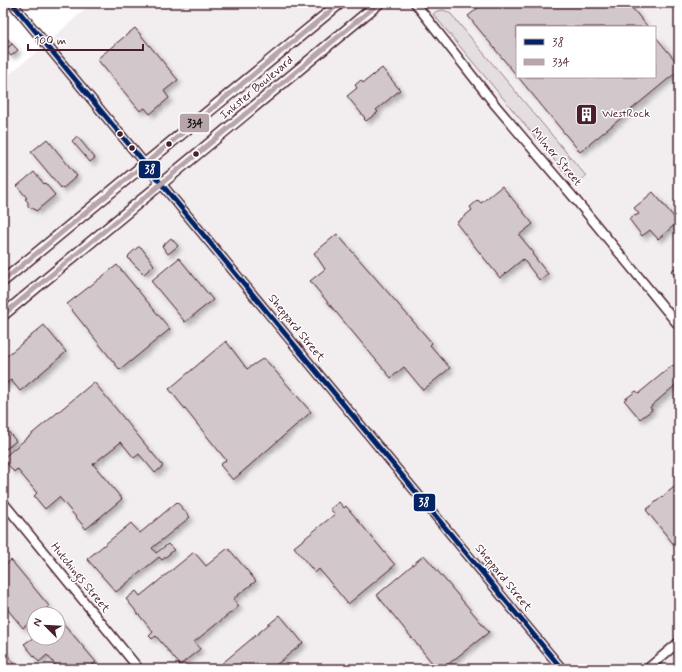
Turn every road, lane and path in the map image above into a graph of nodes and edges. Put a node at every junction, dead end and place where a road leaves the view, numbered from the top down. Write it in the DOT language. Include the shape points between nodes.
graph roads {
  1 [pos="12,3"];
  2 [pos="340,3"];
  3 [pos="379,3"];
  4 [pos="415,3"];
  5 [pos="145,164"];
  6 [pos="162,184"];
  7 [pos="3,281"];
  8 [pos="3,315"];
  9 [pos="679,326"];
  10 [pos="3,502"];
  11 [pos="679,642"];
  12 [pos="137,668"];
  13 [pos="562,669"];
  14 [pos="647,669"];
  1 -- 5 [label="street, Sheppard Street"];
  2 -- 5 [label="main road, Inkster Boulevard"];
  3 -- 6 [label="main road, Inkster Boulevard"];
  4 -- 9 [label="street, Milner Street" via="496,106"];
  5 -- 6 [label="street, Sheppard Street"];
  5 -- 7 [label="main road, Inkster Boulevard"];
  6 -- 8 [label="main road, Inkster Boulevard"];
  6 -- 13 [label="street, Sheppard Street"];
  10 -- 12 [label="street, Hutchings Street"];
  11 -- 14 [label="street"];
}
